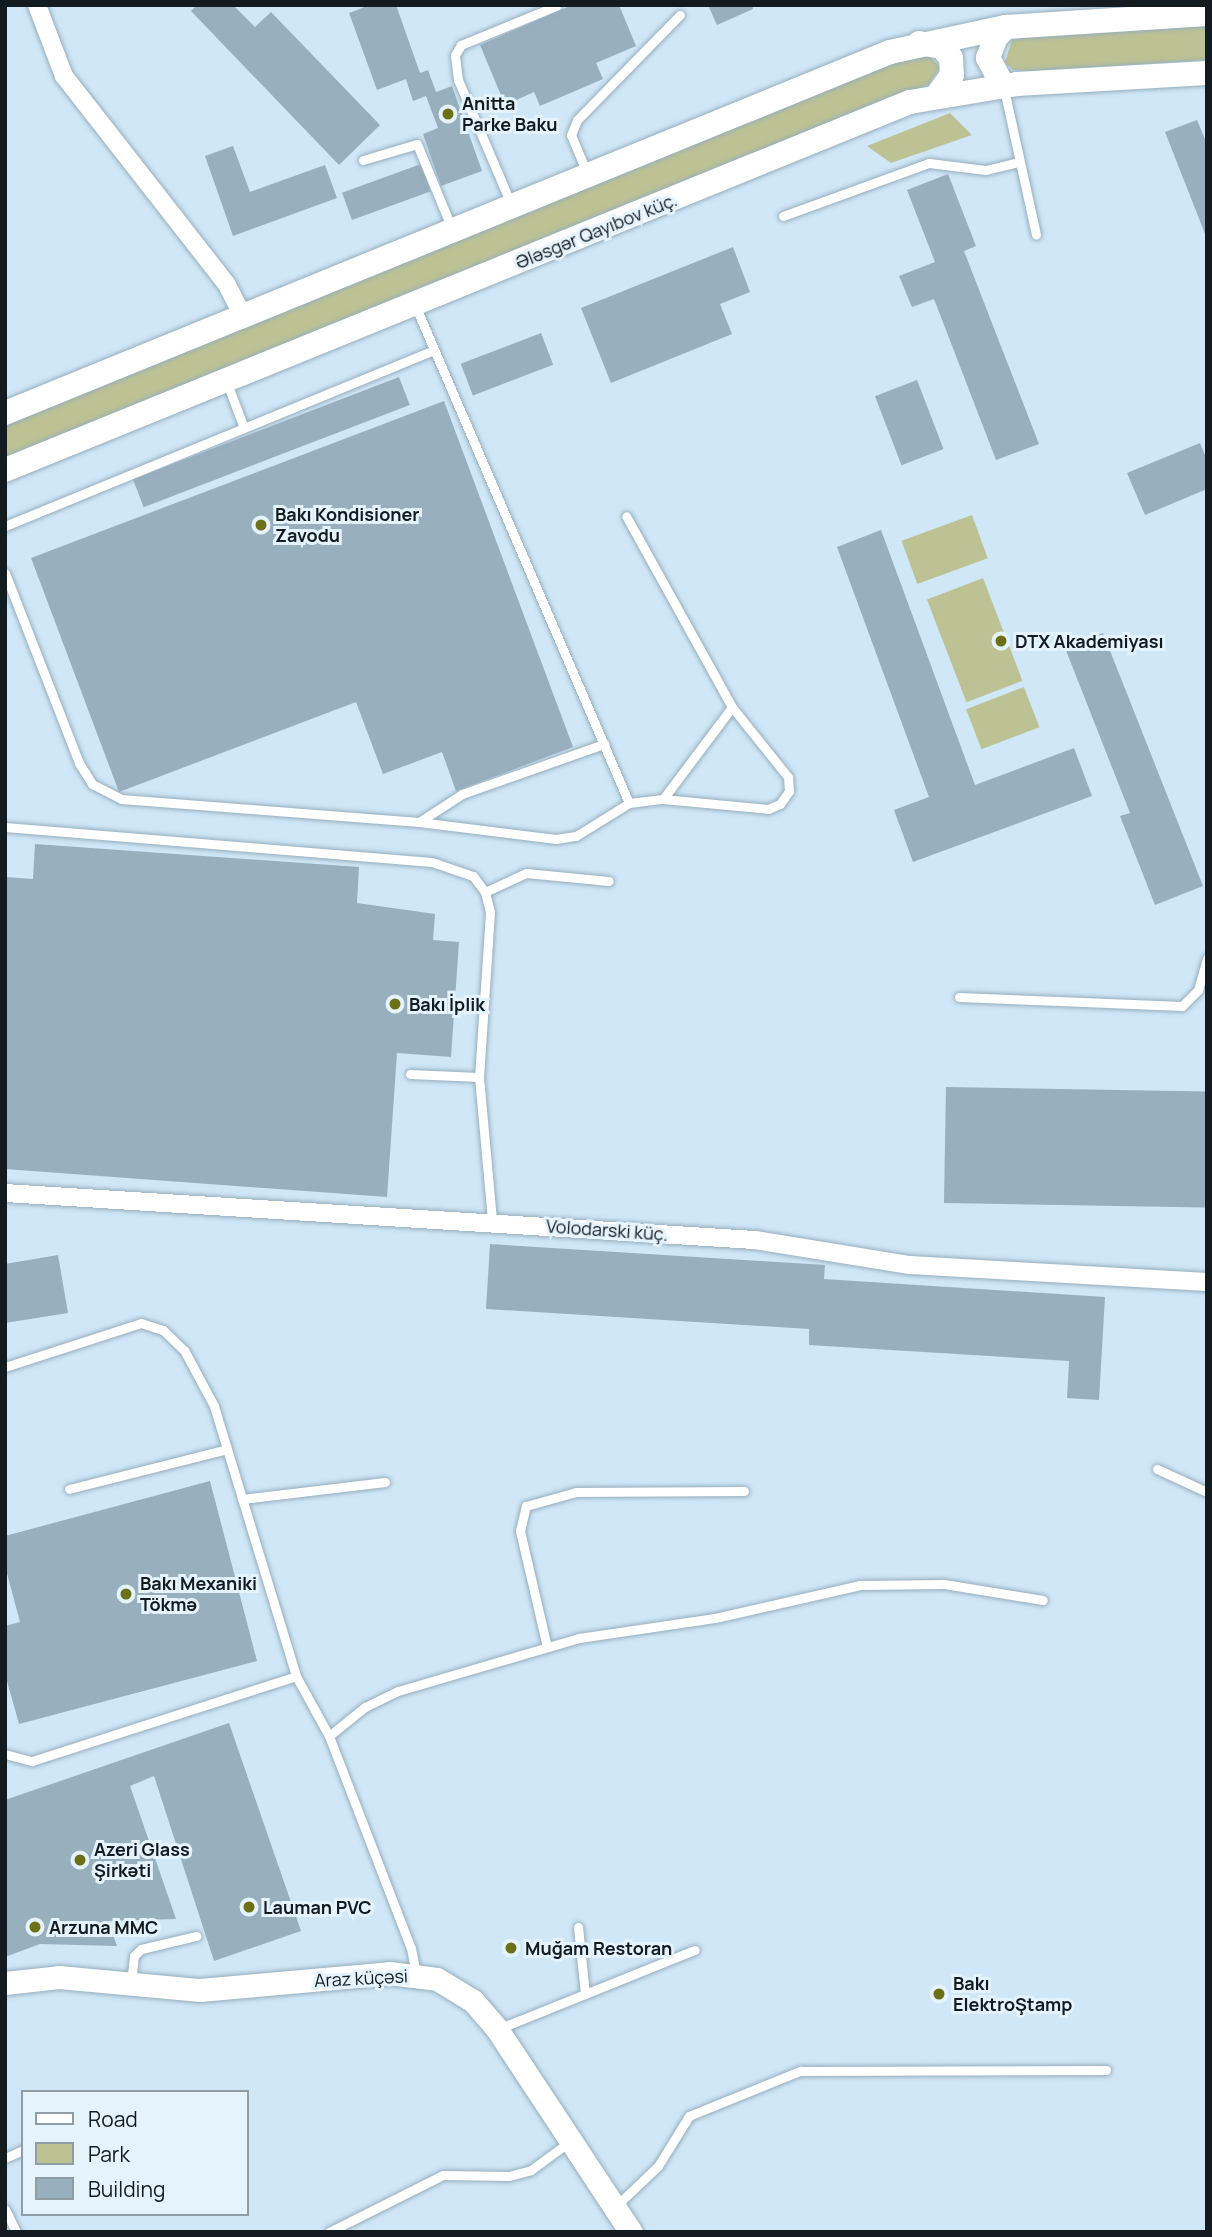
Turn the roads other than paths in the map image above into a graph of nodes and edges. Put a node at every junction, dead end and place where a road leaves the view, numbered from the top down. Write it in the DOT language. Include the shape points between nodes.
graph roads {
  1 [pos="37,5"];
  2 [pos="556,6"];
  3 [pos="680,15"];
  4 [pos="1207,15"];
  5 [pos="1006,27"];
  6 [pos="919,43"];
  7 [pos="1207,73"];
  8 [pos="1003,86"];
  9 [pos="938,94"];
  10 [pos="363,160"];
  11 [pos="1018,162"];
  12 [pos="588,175"];
  13 [pos="512,206"];
  14 [pos="783,216"];
  15 [pos="453,231"];
  16 [pos="1036,235"];
  17 [pos="415,305"];
  18 [pos="244,318"];
  19 [pos="434,350"];
  20 [pos="227,383"];
  21 [pos="5,413"];
  22 [pos="244,428"];
  23 [pos="5,470"];
  24 [pos="626,516"];
  25 [pos="5,526"];
  26 [pos="5,573"];
  27 [pos="732,707"];
  28 [pos="604,744"];
  29 [pos="663,799"];
  30 [pos="629,803"];
  31 [pos="419,822"];
  32 [pos="5,827"];
  33 [pos="609,881"];
  34 [pos="485,892"];
  35 [pos="1207,958"];
  36 [pos="959,996"];
  37 [pos="410,1074"];
  38 [pos="479,1077"];
  39 [pos="5,1193"];
  40 [pos="492,1221"];
  41 [pos="1207,1282"];
  42 [pos="5,1367"];
  43 [pos="227,1449"];
  44 [pos="1157,1469"];
  45 [pos="385,1482"];
  46 [pos="69,1489"];
  47 [pos="744,1491"];
  48 [pos="1207,1492"];
  49 [pos="242,1499"];
  50 [pos="1043,1600"];
  51 [pos="547,1647"];
  52 [pos="296,1676"];
  53 [pos="329,1736"];
  54 [pos="5,1754"];
  55 [pos="578,1927"];
  56 [pos="196,1936"];
  57 [pos="695,1950"];
  58 [pos="416,1975"];
  59 [pos="5,1983"];
  60 [pos="131,1986"];
  61 [pos="585,1994"];
  62 [pos="497,2029"];
  63 [pos="1106,2070"];
  64 [pos="571,2141"];
  65 [pos="21,2151"];
  66 [pos="5,2158"];
  67 [pos="615,2207"];
  68 [pos="5,2209"];
  69 [pos="16,2232"];
  70 [pos="329,2232"];
  71 [pos="631,2232"];
  1 -- 18 [label="street" via="64,76 226,283"];
  2 -- 13 [label="lane" via="461,45 455,55 458,80"];
  3 -- 12 [label="lane" via="577,120 571,135"];
  4 -- 5 [label="main road"];
  5 -- 6 [label="main road"];
  5 -- 8 [label="main road" via="992,43 988,58"];
  6 -- 9 [label="main road" via="942,47 951,58 953,75"];
  6 -- 12 [label="main road"];
  7 -- 8 [label="main road, Ələsgər Qayıbov küç."];
  8 -- 9 [label="main road, Ələsgər Qayıbov küç."];
  8 -- 11 [label="lane"];
  9 -- 17 [label="main road, Ələsgər Qayıbov küç."];
  10 -- 15 [label="lane" via="417,144"];
  11 -- 14 [label="lane" via="986,170 929,163"];
  11 -- 16 [label="lane"];
  12 -- 13 [label="main road"];
  13 -- 15 [label="main road"];
  15 -- 18 [label="main road"];
  17 -- 19 [label="lane"];
  17 -- 20 [label="main road, Ələsgər Qayıbov küç."];
  18 -- 21 [label="main road"];
  19 -- 22 [label="lane"];
  19 -- 28 [label="lane"];
  20 -- 22 [label="lane"];
  20 -- 23 [label="main road, Ələsgər Qayıbov küç."];
  22 -- 25 [label="lane"];
  24 -- 27 [label="lane"];
  26 -- 31 [label="lane" via="79,763 102,792 121,799"];
  27 -- 29 [label="lane"];
  27 -- 29 [label="lane" via="788,777 789,791 780,804 768,809"];
  28 -- 30 [label="lane"];
  28 -- 31 [label="lane" via="463,794"];
  29 -- 30 [label="lane"];
  30 -- 31 [label="lane" via="576,836 556,839"];
  32 -- 34 [label="lane" via="432,862 473,876"];
  33 -- 34 [label="lane" via="526,873"];
  34 -- 38 [label="lane" via="490,912"];
  35 -- 36 [label="lane" via="1198,990 1182,1006"];
  37 -- 38 [label="lane"];
  38 -- 40 [label="lane"];
  39 -- 40 [label="street, Volodarski küç."];
  40 -- 41 [label="street, Volodarski küç." via="788,1243 910,1265"];
  42 -- 43 [label="lane" via="141,1323 163,1330 184,1350 214,1406"];
  43 -- 46 [label="lane"];
  43 -- 49 [label="lane"];
  44 -- 48 [label="lane"];
  45 -- 49 [label="lane"];
  47 -- 51 [label="lane" via="576,1492 527,1506 520,1531"];
  49 -- 52 [label="lane"];
  50 -- 51 [label="lane" via="944,1584 860,1585"];
  51 -- 53 [label="lane" via="398,1691 365,1707"];
  52 -- 53 [label="lane"];
  52 -- 54 [label="lane" via="32,1761"];
  53 -- 58 [label="lane" via="411,1948"];
  55 -- 61 [label="lane"];
  56 -- 60 [label="lane" via="141,1949 134,1956"];
  57 -- 61 [label="lane"];
  58 -- 60 [label="street, Araz küçəsi" via="223,1989"];
  58 -- 62 [label="street, Araz küçəsi" via="457,1990"];
  59 -- 60 [label="street, Araz küçəsi" via="59,1978"];
  61 -- 62 [label="lane"];
  62 -- 64 [label="street, Araz küçəsi"];
  63 -- 67 [label="lane" via="800,2071 690,2116 658,2166"];
  64 -- 67 [label="street, Araz küçəsi"];
  64 -- 70 [label="lane" via="531,2170 509,2176 443,2175"];
  65 -- 66 [label="lane"];
  67 -- 71 [label="street, Araz küçəsi"];
  68 -- 69 [label="lane"];
}
